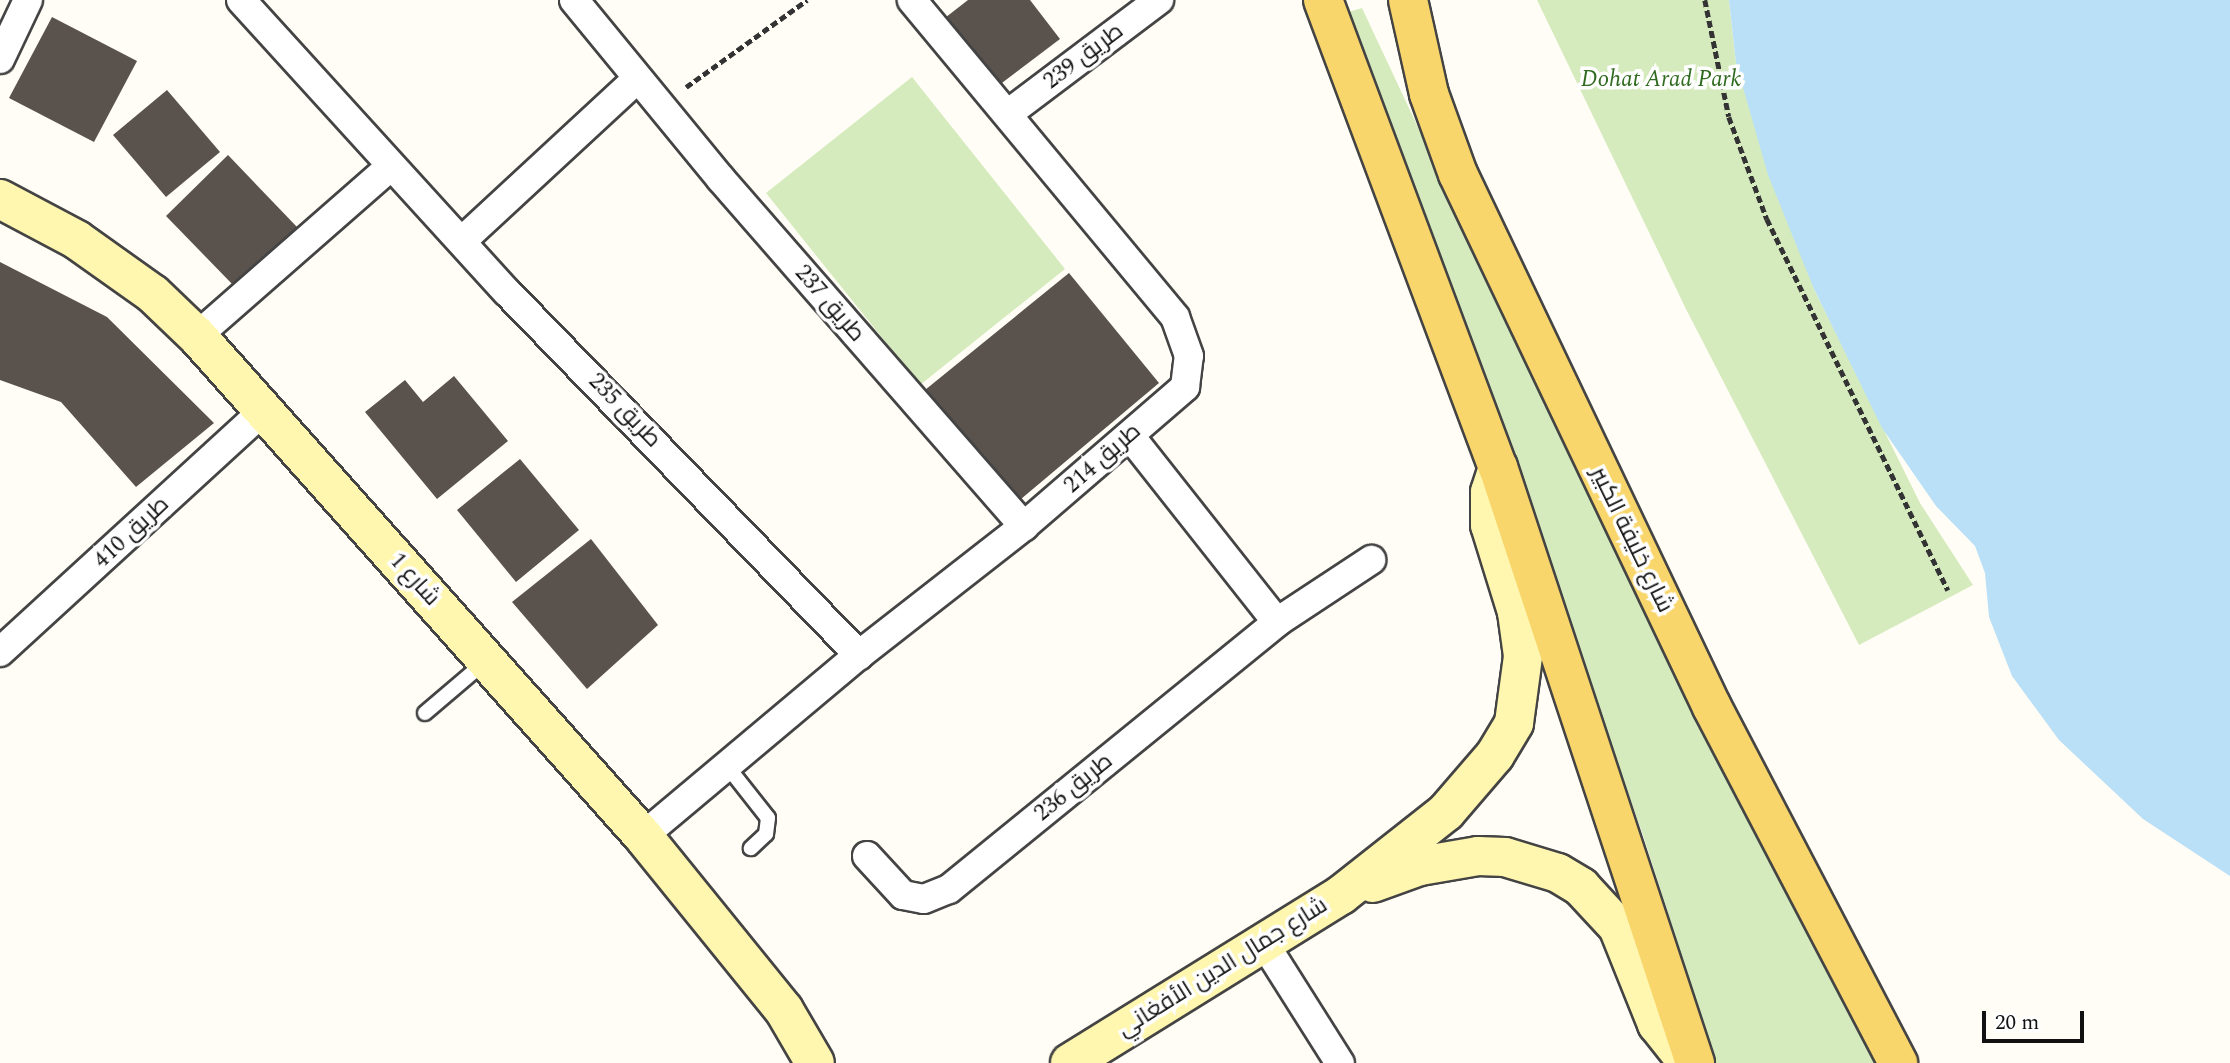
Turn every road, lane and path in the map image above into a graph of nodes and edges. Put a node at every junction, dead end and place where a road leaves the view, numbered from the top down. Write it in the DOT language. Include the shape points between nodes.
graph roads {
  1 [pos="28,0"];
  2 [pos="241,0"];
  3 [pos="575,0"];
  4 [pos="807,0"];
  5 [pos="912,0"];
  6 [pos="1159,0"];
  7 [pos="1323,0"];
  8 [pos="1408,0"];
  9 [pos="1704,0"];
  10 [pos="0,59"];
  11 [pos="636,80"];
  12 [pos="660,106"];
  13 [pos="1009,113"];
  14 [pos="391,166"];
  15 [pos="0,199"];
  16 [pos="463,240"];
  17 [pos="197,336"];
  18 [pos="263,411"];
  19 [pos="1130,436"];
  20 [pos="1498,467"];
  21 [pos="1024,526"];
  22 [pos="1371,560"];
  23 [pos="1948,590"];
  24 [pos="1277,622"];
  25 [pos="0,652"];
  26 [pos="859,655"];
  27 [pos="486,661"];
  28 [pos="425,713"];
  29 [pos="727,766"];
  30 [pos="643,836"];
  31 [pos="751,848"];
  32 [pos="867,856"];
  33 [pos="1341,895"];
  34 [pos="1264,943"];
  35 [pos="784,1010"];
  36 [pos="815,1063"];
  37 [pos="843,1063"];
  38 [pos="1070,1063"];
  39 [pos="1340,1063"];
  40 [pos="1688,1063"];
  41 [pos="1695,1063"];
  42 [pos="1898,1063"];
  1 -- 10 [label="street"];
  2 -- 14 [label="street, طريق 235"];
  3 -- 11 [label="street, طريق 237"];
  4 -- 12 [label="path"];
  5 -- 13 [label="street, طريق 214"];
  6 -- 13 [label="street, طريق 239"];
  7 -- 20 [label="main road"];
  8 -- 42 [label="main road, شارع خليفة الكبير" via="1429,94 1458,174 1712,707"];
  9 -- 23 [label="path" via="1728,117 1767,219"];
  11 -- 12 [label="street, طريق 237"];
  11 -- 16 [label="street"];
  12 -- 21 [label="street, طريق 237"];
  13 -- 19 [label="street, طريق 214" via="1184,335 1190,370 1185,387"];
  14 -- 16 [label="street, طريق 235"];
  14 -- 17 [label="street"];
  15 -- 17 [label="street, شارع 1" via="78,240 153,295"];
  16 -- 26 [label="street, طريق 235"];
  17 -- 18 [label="street, شارع 1"];
  18 -- 25 [label="street, طريق 410"];
  18 -- 27 [label="street, شارع 1"];
  19 -- 21 [label="street, طريق 214"];
  19 -- 24 [label="street"];
  20 -- 33 [label="street, شارع جمال الدين الأفغاني" via="1490,492 1490,525 1517,612 1523,656 1514,723 1463,794"];
  20 -- 41 [label="main road"];
  21 -- 26 [label="street, طريق 214"];
  22 -- 24 [label="street, طريق 236"];
  24 -- 32 [label="street, طريق 236" via="949,889 924,899 903,895"];
  26 -- 29 [label="street, طريق 214"];
  27 -- 28 [label="lane"];
  27 -- 30 [label="street, شارع 1"];
  29 -- 30 [label="street, طريق 214"];
  29 -- 31 [label="lane" via="768,818 766,834"];
  30 -- 35 [label="street, شارع 1"];
  33 -- 34 [label="street, شارع جمال الدين الأفغاني"];
  33 -- 40 [label="street, شارع جمال الدين الأفغاني" via="1420,866 1464,857 1505,857 1558,873 1581,887 1618,927 1657,1024"];
  34 -- 38 [label="street, شارع جمال الدين الأفغاني"];
  34 -- 39 [label="street"];
  35 -- 36 [label="street, شارع 1"];
  35 -- 37 [label="street, شارع 1"];
}
